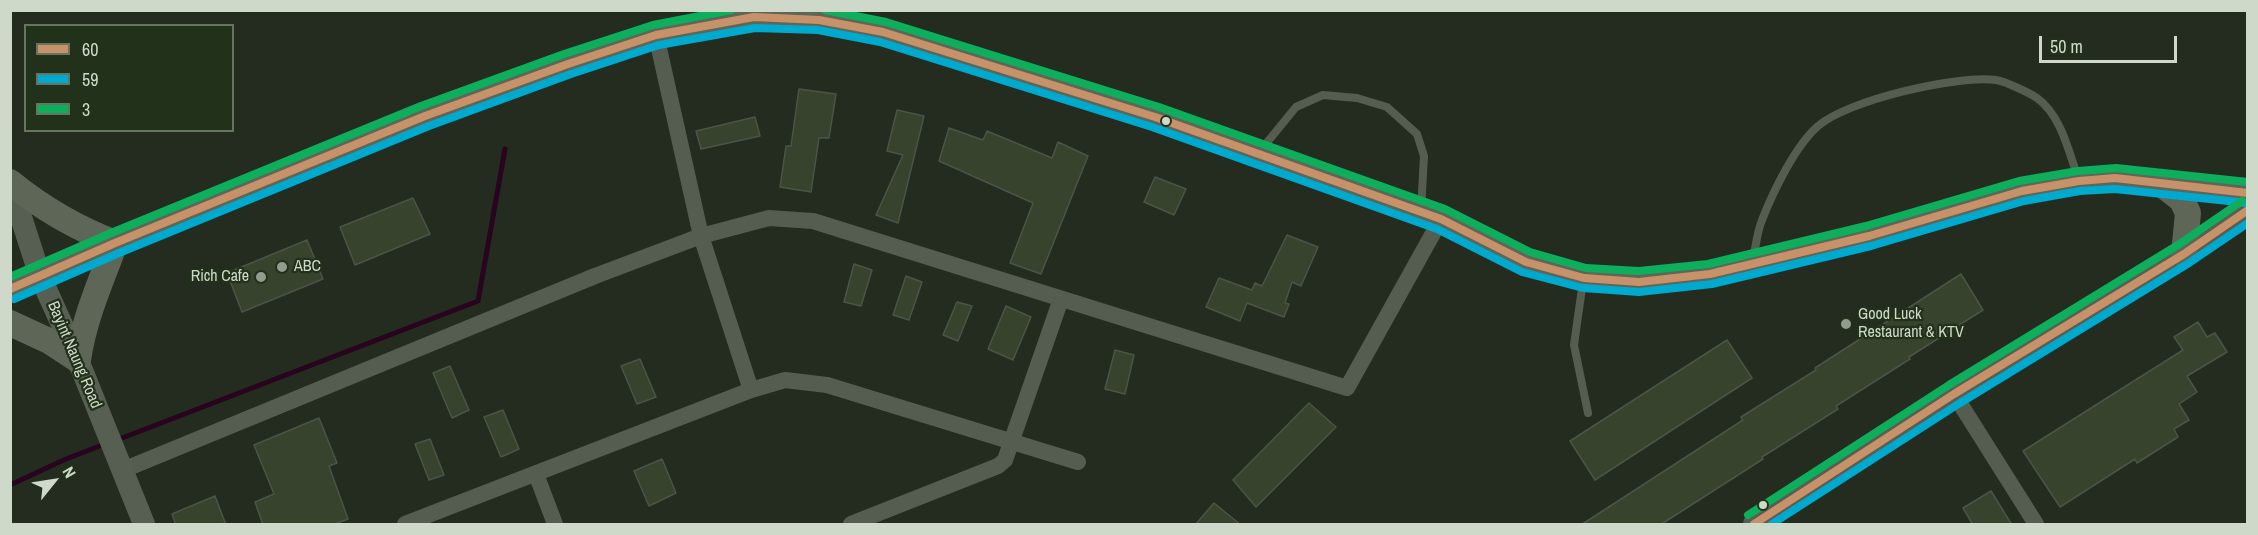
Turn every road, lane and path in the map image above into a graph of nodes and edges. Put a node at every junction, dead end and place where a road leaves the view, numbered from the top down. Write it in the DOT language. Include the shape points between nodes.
graph roads {
  1 [pos="656,35"];
  2 [pos="1258,154"];
  3 [pos="2079,181"];
  4 [pos="2159,182"];
  5 [pos="10,183"];
  6 [pos="2247,193"];
  7 [pos="2247,210"];
  8 [pos="1431,216"];
  9 [pos="701,236"];
  10 [pos="115,243"];
  11 [pos="2184,254"];
  12 [pos="1752,264"];
  13 [pos="40,276"];
  14 [pos="1584,278"];
  15 [pos="10,289"];
  16 [pos="1061,299"];
  17 [pos="10,323"];
  18 [pos="78,360"];
  19 [pos="751,390"];
  20 [pos="1954,394"];
  21 [pos="1587,413"];
  22 [pos="1012,442"];
  23 [pos="1078,462"];
  24 [pos="123,470"];
  25 [pos="536,474"];
  26 [pos="144,525"];
  27 [pos="405,525"];
  28 [pos="555,525"];
  29 [pos="851,525"];
  30 [pos="1754,525"];
  31 [pos="2036,525"];
  1 -- 2 [label="main road" via="754,17 840,24 883,33 1098,99"];
  1 -- 9 [label="street"];
  1 -- 10 [label="main road" via="425,116"];
  2 -- 8 [label="main road"];
  2 -- 8 [label="lane" via="1296,107 1323,95 1357,98 1387,107 1417,134 1424,156"];
  3 -- 4 [label="main road" via="2115,178"];
  3 -- 12 [label="main road" via="2022,191 1869,236"];
  3 -- 12 [label="lane" via="2059,123 2038,98 1997,80 1957,80 1895,94 1843,110 1817,127 1790,162 1761,221"];
  4 -- 6 [label="main road"];
  4 -- 11 [label="main road" via="2182,200 2188,213"];
  5 -- 10 [label="main road" via="64,221"];
  5 -- 13 [label="main road, Bayint Naung Road"];
  7 -- 11 [label="main road"];
  8 -- 14 [label="main road" via="1526,262"];
  8 -- 16 [label="street" via="1347,388"];
  9 -- 16 [label="street" via="769,218 813,221"];
  9 -- 19 [label="street"];
  9 -- 24 [label="street"];
  10 -- 13 [label="main road"];
  10 -- 18 [label="main road" via="84,324"];
  11 -- 20 [label="main road"];
  12 -- 14 [label="main road" via="1710,274 1639,282"];
  13 -- 15 [label="main road"];
  13 -- 18 [label="main road, Bayint Naung Road"];
  14 -- 21 [label="lane" via="1574,345"];
  16 -- 22 [label="street"];
  17 -- 18 [label="main road"];
  18 -- 24 [label="main road, Bayint Naung Road"];
  19 -- 22 [label="street" via="785,380 827,385"];
  19 -- 25 [label="street"];
  20 -- 30 [label="main road"];
  20 -- 31 [label="street"];
  22 -- 23 [label="street"];
  22 -- 29 [label="street" via="1005,460 998,466"];
  24 -- 26 [label="main road, Bayint Naung Road"];
  25 -- 27 [label="street"];
  25 -- 28 [label="street"];
}
